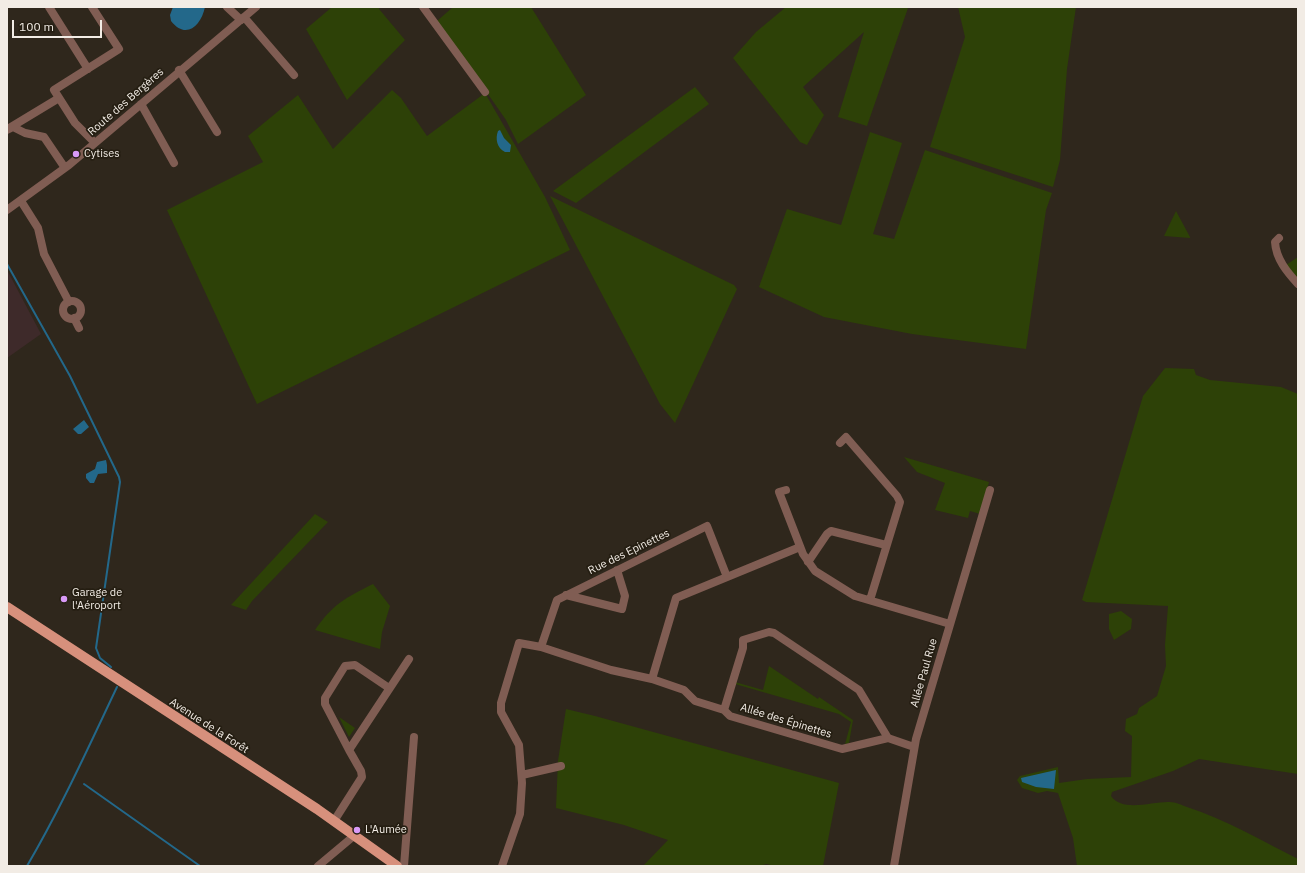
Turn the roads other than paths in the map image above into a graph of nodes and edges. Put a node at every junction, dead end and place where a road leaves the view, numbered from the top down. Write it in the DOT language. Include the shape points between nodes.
graph roads {
  1 [pos="50,7"];
  2 [pos="92,7"];
  3 [pos="227,7"];
  4 [pos="256,7"];
  5 [pos="423,7"];
  6 [pos="242,18"];
  7 [pos="88,69"];
  8 [pos="179,70"];
  9 [pos="294,75"];
  10 [pos="485,92"];
  11 [pos="59,98"];
  12 [pos="141,104"];
  13 [pos="9,129"];
  14 [pos="217,132"];
  15 [pos="95,143"];
  16 [pos="174,163"];
  17 [pos="65,168"];
  18 [pos="21,201"];
  19 [pos="7,210"];
  20 [pos="1279,238"];
  21 [pos="1298,284"];
  22 [pos="69,302"];
  23 [pos="74,318"];
  24 [pos="79,328"];
  25 [pos="840,443"];
  26 [pos="786,490"];
  27 [pos="990,490"];
  28 [pos="886,545"];
  29 [pos="800,547"];
  30 [pos="808,562"];
  31 [pos="617,570"];
  32 [pos="727,577"];
  33 [pos="566,595"];
  34 [pos="870,600"];
  35 [pos="7,607"];
  36 [pos="950,624"];
  37 [pos="541,647"];
  38 [pos="409,659"];
  39 [pos="652,679"];
  40 [pos="389,688"];
  41 [pos="724,710"];
  42 [pos="414,737"];
  43 [pos="888,738"];
  44 [pos="914,747"];
  45 [pos="350,750"];
  46 [pos="561,766"];
  47 [pos="522,775"];
  48 [pos="334,821"];
  49 [pos="355,835"];
  50 [pos="318,866"];
  51 [pos="397,866"];
  52 [pos="404,866"];
  53 [pos="502,866"];
  54 [pos="894,866"];
  1 -- 7 [label="street"];
  2 -- 7 [label="street" via="120,49"];
  3 -- 6 [label="street"];
  4 -- 6 [label="street, Route des Bergères"];
  5 -- 10 [label="street"];
  6 -- 8 [label="street, Route des Bergères"];
  6 -- 9 [label="street"];
  7 -- 11 [label="street" via="54,90"];
  8 -- 12 [label="street, Route des Bergères"];
  8 -- 14 [label="street"];
  11 -- 13 [label="street"];
  11 -- 15 [label="street" via="75,123"];
  12 -- 15 [label="street, Route des Bergères"];
  12 -- 16 [label="street"];
  13 -- 17 [label="street" via="46,139"];
  15 -- 17 [label="street, Route des Bergères"];
  17 -- 18 [label="street, Route des Bergères"];
  18 -- 19 [label="street, Route des Bergères"];
  18 -- 22 [label="street" via="38,228 44,254"];
  20 -- 21 [label="street" via="1276,242 1277,253"];
  22 -- 23 [label="street" via="63,310 66,317"];
  22 -- 23 [label="street" via="75,302 80,307 79,314"];
  23 -- 24 [label="street"];
  25 -- 28 [label="street" via="846,437 900,502"];
  26 -- 29 [label="street" via="780,492"];
  27 -- 36 [label="street, Allée Paul Rue"];
  28 -- 30 [label="street" via="831,531"];
  28 -- 34 [label="street"];
  29 -- 30 [label="street"];
  29 -- 32 [label="street"];
  30 -- 34 [label="street" via="815,572 855,596"];
  31 -- 32 [label="street, Rue des Epinettes" via="707,526"];
  31 -- 33 [label="street, Rue des Epinettes"];
  31 -- 33 [label="street" via="625,596 622,609"];
  32 -- 39 [label="street" via="676,598"];
  33 -- 37 [label="street, Rue des Epinettes" via="557,600"];
  34 -- 36 [label="street"];
  35 -- 48 [label="main road, Avenue de la Forêt"];
  36 -- 44 [label="street, Allée Paul Rue"];
  37 -- 39 [label="street, Allée des Épinettes" via="611,670"];
  37 -- 47 [label="street, Allée des Épinettes" via="519,644 501,703 501,712 519,745"];
  38 -- 40 [label="street"];
  39 -- 41 [label="street, Allée des Épinettes" via="684,690 695,701"];
  40 -- 45 [label="street"];
  40 -- 45 [label="street" via="354,665 345,666 325,698"];
  41 -- 43 [label="street, Allée des Épinettes" via="730,716 842,749"];
  41 -- 43 [label="street" via="743,648 743,640 769,632 859,690"];
  42 -- 52 [label="street"];
  43 -- 44 [label="street"];
  44 -- 54 [label="street, Allée Paul Rue"];
  45 -- 48 [label="street" via="362,777"];
  46 -- 47 [label="street"];
  47 -- 53 [label="street" via="520,814"];
  48 -- 49 [label="main road, Avenue de la Forêt"];
  49 -- 50 [label="street"];
  49 -- 51 [label="main road, Avenue de la Forêt"];
}
